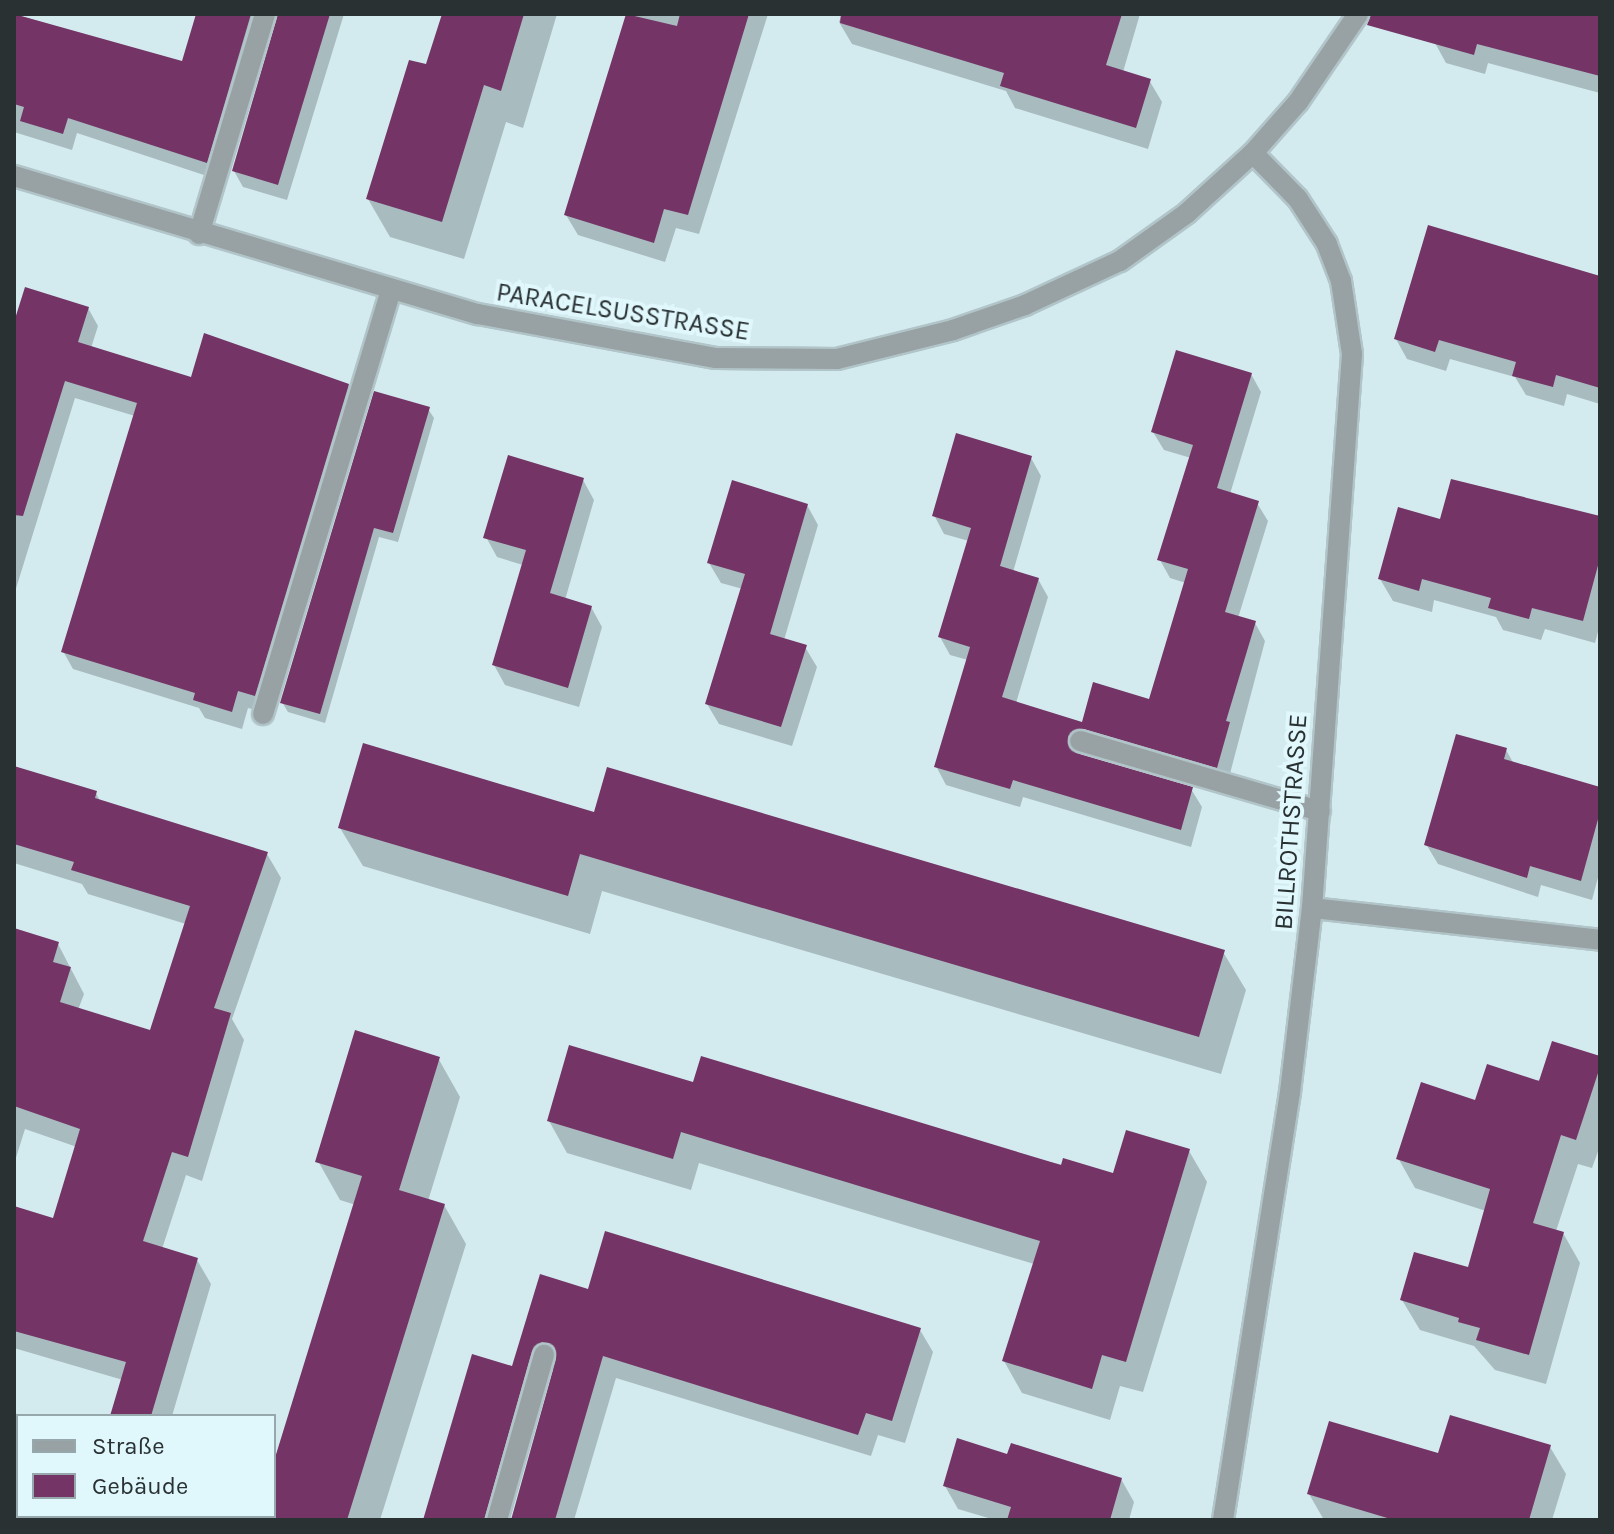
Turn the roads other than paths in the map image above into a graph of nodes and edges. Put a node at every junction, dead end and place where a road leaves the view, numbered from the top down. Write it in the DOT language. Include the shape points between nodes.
graph roads {
  1 [pos="265,14"];
  2 [pos="1358,14"];
  3 [pos="1253,153"];
  4 [pos="14,176"];
  5 [pos="199,234"];
  6 [pos="391,289"];
  7 [pos="263,714"];
  8 [pos="1080,741"];
  9 [pos="1320,811"];
  10 [pos="1312,908"];
  11 [pos="1600,940"];
  12 [pos="544,1355"];
  13 [pos="497,1520"];
  14 [pos="1223,1520"];
  1 -- 5 [label="street"];
  2 -- 3 [label="street, PARACELSUSSTRASSE" via="1298,102"];
  3 -- 6 [label="street, PARACELSUSSTRASSE" via="1187,213 1120,261 1025,305 837,359 716,358 478,314"];
  3 -- 9 [label="street, BILLROTHSTRASSE" via="1298,199 1327,244 1341,281 1352,354"];
  4 -- 5 [label="street, PARACELSUSSTRASSE"];
  5 -- 6 [label="street, PARACELSUSSTRASSE"];
  6 -- 7 [label="street"];
  8 -- 9 [label="street"];
  9 -- 10 [label="street, BILLROTHSTRASSE"];
  10 -- 11 [label="street"];
  10 -- 14 [label="street, BILLROTHSTRASSE" via="1290,1092"];
  12 -- 13 [label="street"];
}
